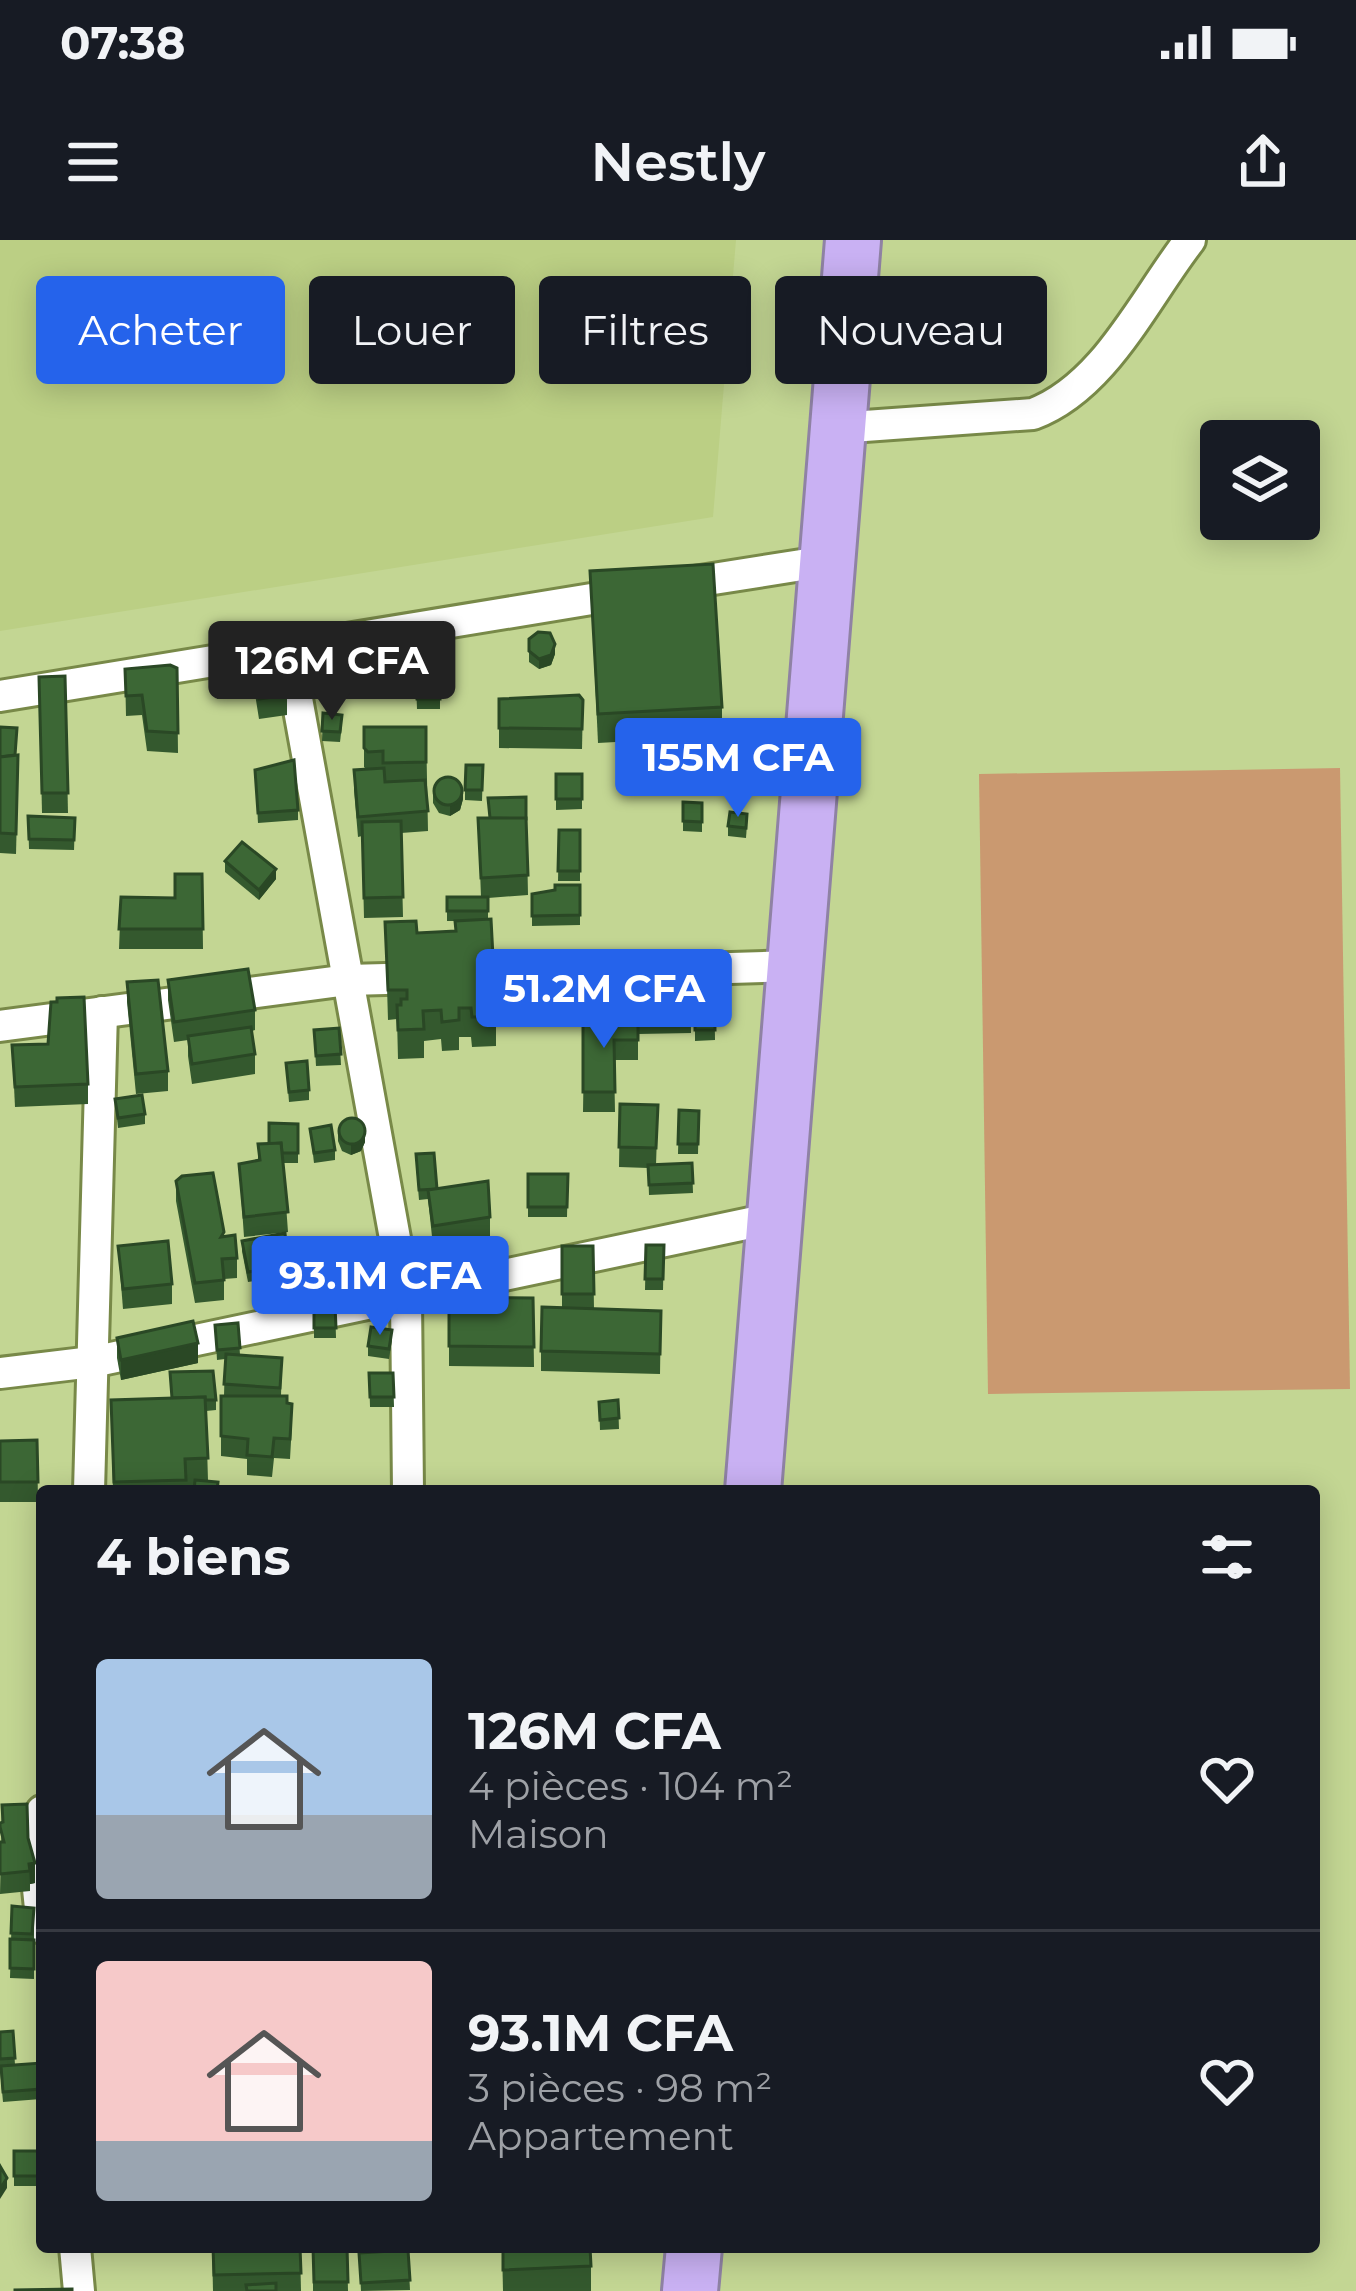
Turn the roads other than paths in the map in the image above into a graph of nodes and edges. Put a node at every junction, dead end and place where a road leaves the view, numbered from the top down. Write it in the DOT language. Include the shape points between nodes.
graph roads {
  1 [pos="853,240"];
  2 [pos="1190,240"];
  3 [pos="837,428"];
  4 [pos="827,561"];
  5 [pos="288,649"];
  6 [pos="0,696"];
  7 [pos="794,966"];
  8 [pos="348,980"];
  9 [pos="102,1012"];
  10 [pos="0,1026"];
  11 [pos="775,1218"];
  12 [pos="406,1299"];
  13 [pos="92,1362"];
  14 [pos="0,1373"];
  15 [pos="88,1485"];
  16 [pos="408,1485"];
  17 [pos="753,1485"];
  18 [pos="36,1821"];
  19 [pos="0,1834"];
  20 [pos="76,2253"];
  21 [pos="693,2253"];
  22 [pos="79,2291"];
  23 [pos="690,2291"];
  1 -- 3 [label="highway"];
  2 -- 3 [label="street" via="1098,368 1057,405 1033,414"];
  3 -- 4 [label="highway"];
  4 -- 5 [label="street"];
  4 -- 7 [label="highway"];
  5 -- 6 [label="street"];
  5 -- 8 [label="street"];
  7 -- 8 [label="street"];
  7 -- 11 [label="highway"];
  8 -- 9 [label="street"];
  8 -- 12 [label="street"];
  9 -- 10 [label="street"];
  9 -- 13 [label="street"];
  11 -- 12 [label="street"];
  11 -- 17 [label="highway"];
  12 -- 13 [label="street"];
  12 -- 16 [label="street"];
  13 -- 14 [label="street"];
  13 -- 15 [label="street"];
  18 -- 19 [label="street"];
  20 -- 22 [label="street"];
  21 -- 23 [label="highway"];
}
